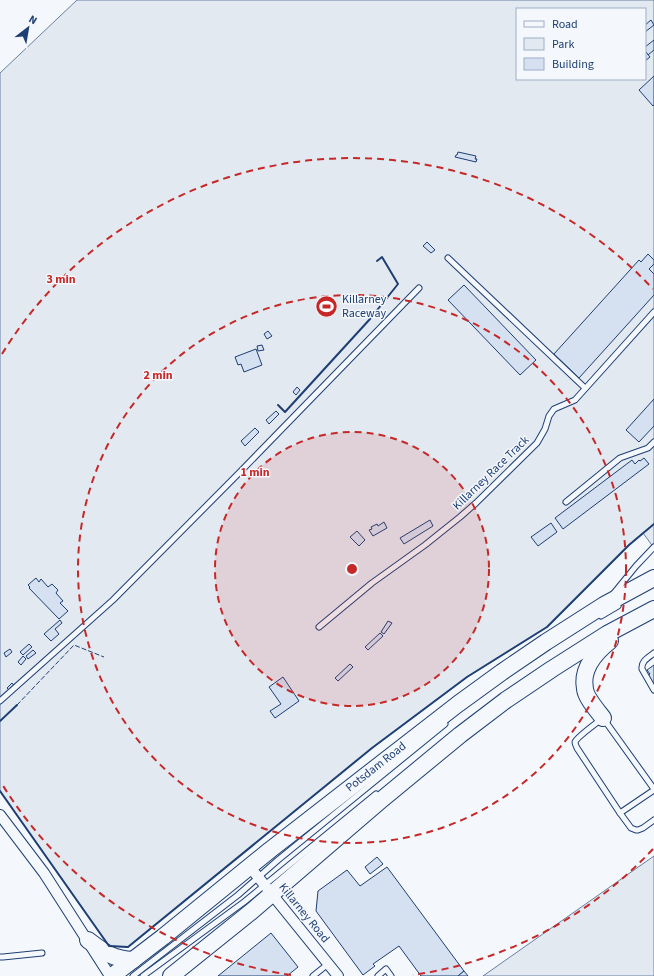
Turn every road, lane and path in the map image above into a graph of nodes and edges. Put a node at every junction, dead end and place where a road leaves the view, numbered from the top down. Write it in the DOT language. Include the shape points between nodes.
graph roads {
  1 [pos="448,258"];
  2 [pos="419,288"];
  3 [pos="654,312"];
  4 [pos="585,388"];
  5 [pos="654,442"];
  6 [pos="566,502"];
  7 [pos="654,547"];
  8 [pos="654,578"];
  9 [pos="622,604"];
  10 [pos="601,612"];
  11 [pos="649,612"];
  12 [pos="319,627"];
  13 [pos="654,654"];
  14 [pos="654,690"];
  15 [pos="0,701"];
  16 [pos="603,718"];
  17 [pos="448,722"];
  18 [pos="654,790"];
  19 [pos="378,792"];
  20 [pos="620,813"];
  21 [pos="0,815"];
  22 [pos="654,820"];
  23 [pos="261,881"];
  24 [pos="88,940"];
  25 [pos="42,953"];
  26 [pos="0,957"];
  27 [pos="133,960"];
  28 [pos="328,964"];
  29 [pos="111,976"];
  30 [pos="132,976"];
  31 [pos="143,976"];
  32 [pos="171,976"];
  33 [pos="313,976"];
  34 [pos="338,976"];
  35 [pos="378,976"];
  36 [pos="391,976"];
  1 -- 4 [label="lane"];
  2 -- 15 [label="lane" via="113,600"];
  3 -- 4 [label="lane, Killarney Race Track"];
  4 -- 12 [label="lane, Killarney Race Track" via="575,400 554,409 537,443 460,517 372,583"];
  5 -- 6 [label="lane" via="648,448 620,458"];
  7 -- 10 [label="lane"];
  8 -- 10 [label="main road, Potsdam Road"];
  9 -- 10 [label="lane"];
  10 -- 23 [label="main road, Potsdam Road" via="540,646 502,672 270,850"];
  11 -- 16 [label="main road" via="604,646 593,656 587,667 585,690"];
  11 -- 23 [label="main road, Potsdam Road" via="607,634 506,700 380,801"];
  13 -- 14 [label="lane" via="643,661 641,666"];
  16 -- 18 [label="lane"];
  16 -- 20 [label="lane" via="580,736 575,744"];
  17 -- 23 [label="lane"];
  18 -- 20 [label="lane"];
  19 -- 23 [label="lane"];
  20 -- 22 [label="lane" via="631,828 636,830"];
  21 -- 24 [label="street" via="44,873"];
  23 -- 27 [label="main road, Potsdam Road" via="162,937"];
  23 -- 28 [label="street, Killarney Road"];
  23 -- 30 [label="lane" via="238,895"];
  23 -- 31 [label="lane" via="244,902"];
  23 -- 32 [label="main road, Potsdam Road"];
  24 -- 27 [label="main road" via="114,957"];
  24 -- 29 [label="street"];
  25 -- 26 [label="lane"];
  27 -- 29 [label="main road, Potsdam Road"];
  28 -- 33 [label="lane"];
  28 -- 34 [label="street, Killarney Road"];
  35 -- 36 [label="lane" via="386,969"];
}
